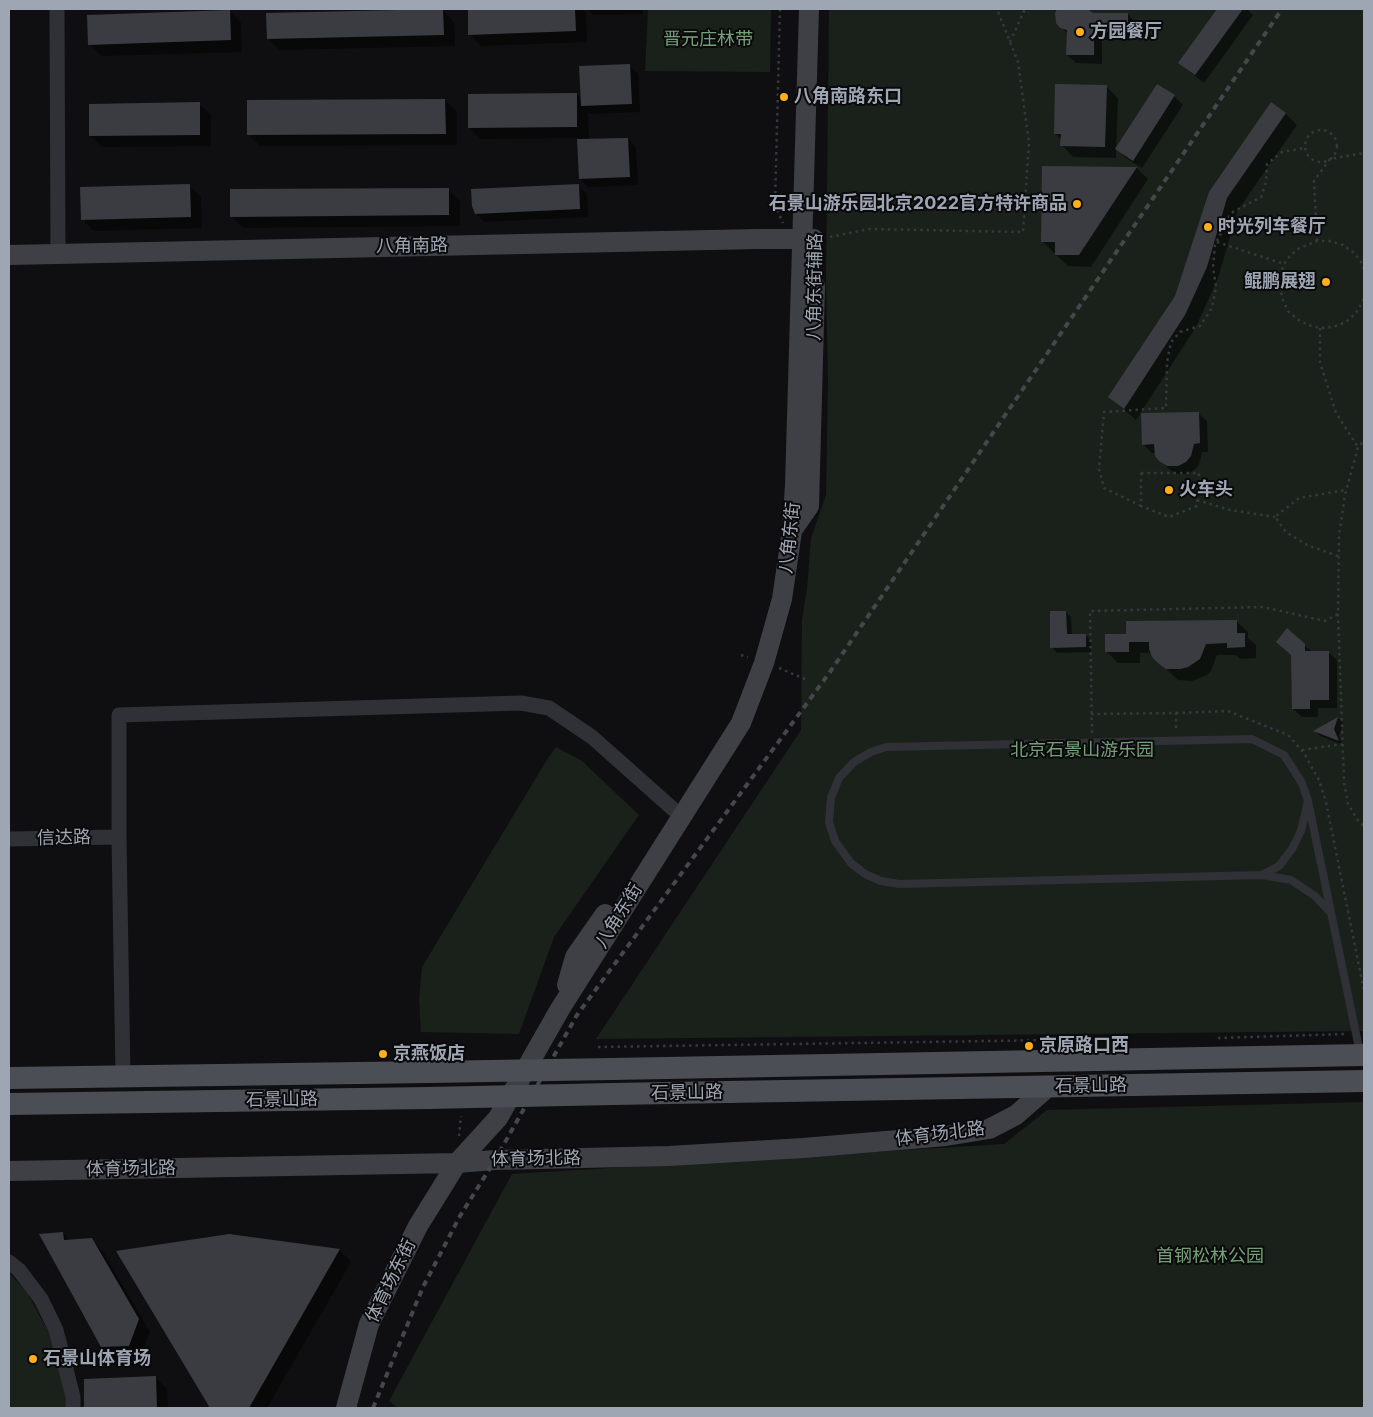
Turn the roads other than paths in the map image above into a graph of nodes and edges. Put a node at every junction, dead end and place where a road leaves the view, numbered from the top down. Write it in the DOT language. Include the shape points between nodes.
graph roads {
  1 [pos="57,9"];
  2 [pos="796,9"];
  3 [pos="809,9"];
  4 [pos="822,9"];
  5 [pos="803,239"];
  6 [pos="58,254"];
  7 [pos="9,255"];
  8 [pos="1308,801"];
  9 [pos="673,809"];
  10 [pos="119,837"];
  11 [pos="9,839"];
  12 [pos="1262,875"];
  13 [pos="1331,913"];
  14 [pos="560,1009"];
  15 [pos="1362,1055"];
  16 [pos="123,1076"];
  17 [pos="9,1078"];
  18 [pos="1364,1081"];
  19 [pos="1048,1087"];
  20 [pos="9,1104"];
  21 [pos="457,1163"];
  22 [pos="9,1171"];
  23 [pos="9,1262"];
  24 [pos="73,1408"];
  25 [pos="346,1408"];
  1 -- 6 [label="street"];
  2 -- 5 [label="street, 八角东街"];
  3 -- 5 [label="street, 八角东街"];
  4 -- 5 [label="street, 八角东街辅路"];
  5 -- 6 [label="street, 八角南路"];
  5 -- 9 [label="street, 八角东街" via="775,575 754,659 726,723"];
  5 -- 14 [label="street, 八角东街" via="792,531 782,599 764,663 740,723"];
  6 -- 7 [label="street, 八角南路"];
  8 -- 12 [label="lane" via="1301,830 1292,849 1278,866"];
  8 -- 12 [label="lane" via="1302,783 1284,755 1252,739 886,747 854,762 839,778 831,798 829,822 835,841 851,863 881,881 899,884"];
  8 -- 13 [label="lane"];
  9 -- 10 [label="street" via="592,737 549,708 522,704 119,715"];
  9 -- 14 [label="street, 八角东街" via="575,957"];
  10 -- 11 [label="street, 信达路"];
  10 -- 16 [label="street"];
  12 -- 13 [label="lane" via="1291,880 1315,896"];
  13 -- 15 [label="lane"];
  14 -- 21 [label="street, 八角东街" via="498,1118"];
  15 -- 16 [label="main road, 石景山路, bridge"];
  16 -- 17 [label="main road, 石景山路"];
  18 -- 19 [label="main road, 石景山路"];
  19 -- 20 [label="main road, 石景山路, bridge"];
  19 -- 21 [label="street, 体育场北路" via="1016,1115 989,1129 946,1136 670,1156"];
  21 -- 22 [label="street, 体育场北路"];
  21 -- 25 [label="street, 体育场东街" via="418,1226 369,1324"];
  23 -- 24 [label="street" via="41,1300 56,1330"];
}
